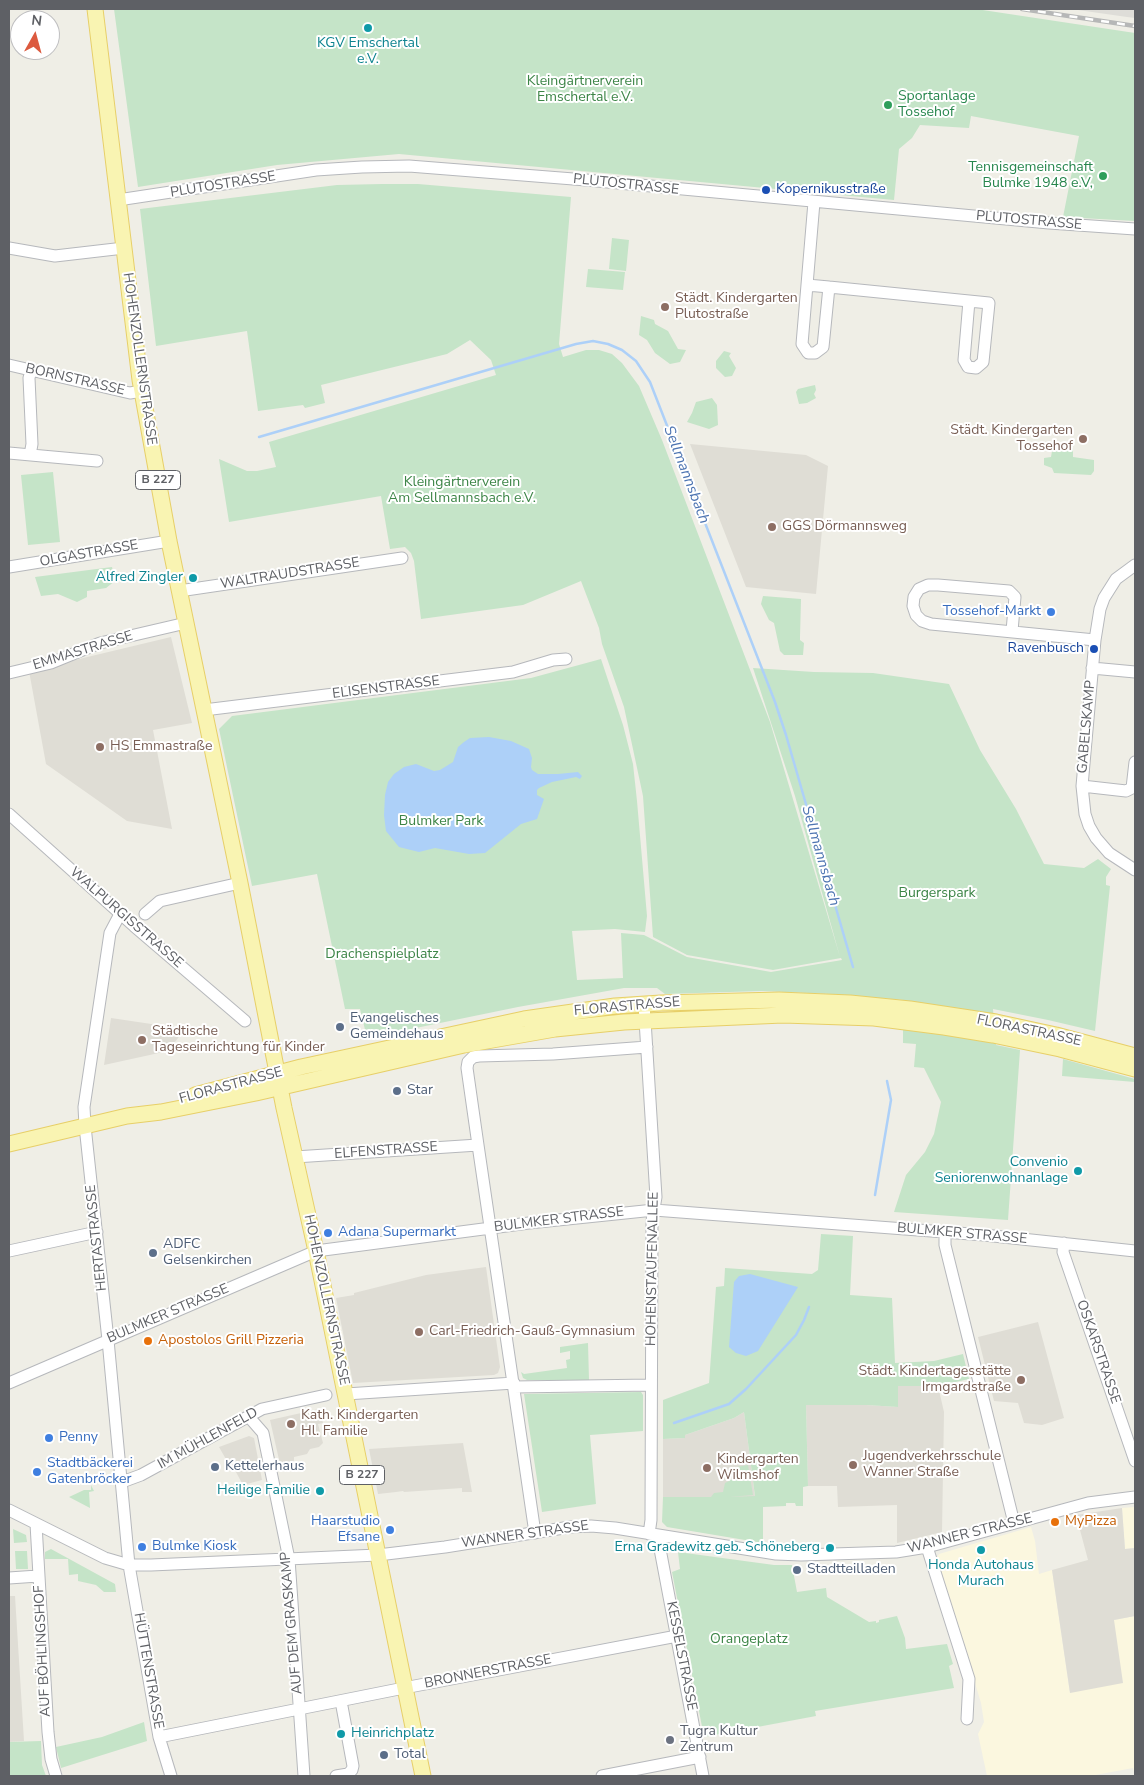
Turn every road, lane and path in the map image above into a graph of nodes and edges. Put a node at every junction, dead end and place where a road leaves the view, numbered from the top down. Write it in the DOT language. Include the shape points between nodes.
graph roads {
  1 [pos="94,9"];
  2 [pos="118,200"];
  3 [pos="814,202"];
  4 [pos="1135,229"];
  5 [pos="10,248"];
  6 [pos="124,248"];
  7 [pos="9,260"];
  8 [pos="808,285"];
  9 [pos="829,287"];
  10 [pos="969,301"];
  11 [pos="9,365"];
  12 [pos="31,370"];
  13 [pos="142,391"];
  14 [pos="9,453"];
  15 [pos="30,455"];
  16 [pos="97,462"];
  17 [pos="169,541"];
  18 [pos="402,558"];
  19 [pos="1135,565"];
  20 [pos="9,567"];
  21 [pos="179,591"];
  22 [pos="186,622"];
  23 [pos="1012,632"];
  24 [pos="1095,640"];
  25 [pos="566,660"];
  26 [pos="1092,668"];
  27 [pos="1135,672"];
  28 [pos="9,673"];
  29 [pos="204,710"];
  30 [pos="1135,762"];
  31 [pos="1082,786"];
  32 [pos="9,814"];
  33 [pos="1135,870"];
  34 [pos="240,883"];
  35 [pos="120,914"];
  36 [pos="145,914"];
  37 [pos="644,1004"];
  38 [pos="245,1021"];
  39 [pos="645,1021"];
  40 [pos="646,1047"];
  41 [pos="1135,1056"];
  42 [pos="1135,1069"];
  43 [pos="279,1080"];
  44 [pos="85,1126"];
  45 [pos="9,1144"];
  46 [pos="478,1145"];
  47 [pos="295,1157"];
  48 [pos="654,1210"];
  49 [pos="490,1228"];
  50 [pos="97,1232"];
  51 [pos="945,1232"];
  52 [pos="1064,1243"];
  53 [pos="9,1251"];
  54 [pos="316,1251"];
  55 [pos="1135,1251"];
  56 [pos="108,1340"];
  57 [pos="9,1383"];
  58 [pos="514,1385"];
  59 [pos="651,1386"];
  60 [pos="346,1394"];
  61 [pos="326,1395"];
  62 [pos="249,1417"];
  63 [pos="1135,1461"];
  64 [pos="122,1482"];
  65 [pos="1135,1497"];
  66 [pos="9,1510"];
  67 [pos="36,1524"];
  68 [pos="1014,1524"];
  69 [pos="535,1533"];
  70 [pos="655,1535"];
  71 [pos="927,1547"];
  72 [pos="378,1555"];
  73 [pos="289,1559"];
  74 [pos="129,1565"];
  75 [pos="38,1576"];
  76 [pos="9,1578"];
  77 [pos="677,1636"];
  78 [pos="404,1688"];
  79 [pos="341,1701"];
  80 [pos="299,1709"];
  81 [pos="967,1719"];
  82 [pos="159,1737"];
  83 [pos="700,1758"];
  84 [pos="56,1776"];
  85 [pos="171,1776"];
  86 [pos="304,1776"];
  87 [pos="336,1776"];
  88 [pos="423,1776"];
  89 [pos="602,1776"];
  90 [pos="704,1776"];
  1 -- 2 [label="main road, HOHENZOLLERNSTRASSE / B 227"];
  2 -- 3 [label="street, PLUTOSTRASSE" via="316,170 409,166"];
  2 -- 6 [label="main road, HOHENZOLLERNSTRASSE / B 227"];
  3 -- 4 [label="street, PLUTOSTRASSE"];
  3 -- 8 [label="street"];
  5 -- 6 [label="street" via="55,256"];
  5 -- 7 [label="street"];
  6 -- 13 [label="main road, HOHENZOLLERNSTRASSE / B 227"];
  8 -- 9 [label="street"];
  8 -- 9 [label="street" via="802,344 808,353 815,353 823,347"];
  9 -- 10 [label="street"];
  10 -- 10 [label="street" via="964,360 968,367 976,368 983,362 989,303"];
  11 -- 12 [label="street, BORNSTRASSE"];
  12 -- 13 [label="street, BORNSTRASSE" via="130,393"];
  12 -- 15 [label="street"];
  13 -- 17 [label="main road, HOHENZOLLERNSTRASSE / B 227"];
  14 -- 15 [label="street"];
  15 -- 16 [label="street"];
  17 -- 20 [label="street, OLGASTRASSE"];
  17 -- 21 [label="main road, HOHENZOLLERNSTRASSE / B 227"];
  18 -- 21 [label="street, WALTRAUDSTRASSE"];
  19 -- 24 [label="street, GABELSKAMP" via="1116,580 1104,598"];
  21 -- 22 [label="main road, HOHENZOLLERNSTRASSE / B 227"];
  22 -- 28 [label="street, EMMASTRASSE" via="100,643 51,663"];
  22 -- 29 [label="main road, HOHENZOLLERNSTRASSE / B 227"];
  23 -- 23 [label="street" via="922,621 916,615 914,597 919,589 933,585 1009,591 1015,597"];
  23 -- 24 [label="street"];
  24 -- 26 [label="street, GABELSKAMP"];
  25 -- 29 [label="street, ELISENSTRASSE" via="553,660 513,672"];
  26 -- 27 [label="street, GABELSKAMP"];
  26 -- 31 [label="street, GABELSKAMP"];
  29 -- 34 [label="main road, HOHENZOLLERNSTRASSE / B 227"];
  30 -- 31 [label="street, GABELSKAMP" via="1132,788 1126,791"];
  31 -- 33 [label="street, GABELSKAMP" via="1085,814 1096,838 1109,853"];
  32 -- 35 [label="street, WALPURGISSTRASSE"];
  34 -- 36 [label="street" via="164,899"];
  34 -- 43 [label="main road, HOHENZOLLERNSTRASSE / B 227"];
  35 -- 38 [label="street, WALPURGISSTRASSE"];
  35 -- 44 [label="street, HERTASTRASSE" via="110,933 84,1107"];
  37 -- 39 [label="street, HOHENSTAUFENALLEE"];
  37 -- 41 [label="main road, FLORASTRASSE" via="787,1000 910,1009 996,1022"];
  37 -- 43 [label="main road, FLORASTRASSE" via="524,1019 393,1046"];
  39 -- 40 [label="street, HOHENSTAUFENALLEE"];
  39 -- 42 [label="main road, FLORASTRASSE" via="783,1014 874,1018 994,1035"];
  39 -- 43 [label="main road, FLORASTRASSE" via="555,1029"];
  40 -- 46 [label="street" via="470,1059 467,1068"];
  40 -- 48 [label="street, HOHENSTAUFENALLEE" via="656,1197"];
  43 -- 44 [label="main road, FLORASTRASSE" via="148,1107"];
  43 -- 47 [label="main road, HOHENZOLLERNSTRASSE / B 227"];
  44 -- 45 [label="main road, FLORASTRASSE"];
  44 -- 50 [label="street, HERTASTRASSE"];
  46 -- 47 [label="street, ELFENSTRASSE"];
  46 -- 49 [label="street"];
  47 -- 54 [label="main road, HOHENZOLLERNSTRASSE / B 227"];
  48 -- 49 [label="street, BULMKER STRASSE"];
  48 -- 51 [label="street, BULMKER STRASSE"];
  48 -- 59 [label="street, HOHENSTAUFENALLEE"];
  49 -- 54 [label="street, BULMKER STRASSE"];
  49 -- 58 [label="street"];
  50 -- 53 [label="street"];
  50 -- 56 [label="street, HERTASTRASSE"];
  51 -- 52 [label="street, BULMKER STRASSE"];
  51 -- 68 [label="street" via="945,1245"];
  52 -- 55 [label="street, BULMKER STRASSE"];
  52 -- 63 [label="street, OSKARSTRASSE" via="1064,1252"];
  54 -- 56 [label="street, BULMKER STRASSE"];
  54 -- 60 [label="main road, HOHENZOLLERNSTRASSE / B 227"];
  56 -- 57 [label="street, BULMKER STRASSE"];
  56 -- 64 [label="street, HERTASTRASSE"];
  58 -- 59 [label="street"];
  58 -- 60 [label="street"];
  58 -- 69 [label="street"];
  59 -- 70 [label="street, HOHENSTAUFENALLEE" via="651,1520"];
  60 -- 72 [label="main road, HOHENZOLLERNSTRASSE / B 227"];
  61 -- 62 [label="street, IM MÜHLENFELD" via="262,1409"];
  62 -- 64 [label="street, IM MÜHLENFELD" via="142,1475"];
  62 -- 73 [label="street, AUF DEM GRASKAMP" via="263,1433"];
  64 -- 74 [label="street, HERTASTRASSE"];
  65 -- 68 [label="street, WANNER STRASSE" via="1088,1503"];
  66 -- 67 [label="street, WANNER STRASSE"];
  67 -- 74 [label="street, WANNER STRASSE" via="99,1556"];
  67 -- 75 [label="street, AUF BÖHLINGSHOF"];
  68 -- 71 [label="street, WANNER STRASSE"];
  69 -- 70 [label="street, WANNER STRASSE" via="591,1526"];
  69 -- 72 [label="street, WANNER STRASSE"];
  70 -- 71 [label="street, WANNER STRASSE" via="801,1555 896,1552"];
  70 -- 77 [label="street, KESSELSTRASSE"];
  71 -- 81 [label="street" via="969,1679"];
  72 -- 73 [label="street, WANNER STRASSE"];
  72 -- 78 [label="main road, HOHENZOLLERNSTRASSE / B 227"];
  73 -- 74 [label="street, WANNER STRASSE"];
  73 -- 80 [label="street, AUF DEM GRASKAMP"];
  74 -- 82 [label="street, HÜTTENSTRASSE"];
  75 -- 76 [label="street"];
  75 -- 84 [label="street, AUF BÖHLINGSHOF" via="48,1732"];
  77 -- 78 [label="street, BRONNERSTRASSE"];
  77 -- 83 [label="street, KESSELSTRASSE"];
  78 -- 79 [label="street, BRONNERSTRASSE"];
  78 -- 88 [label="main road, HOHENZOLLERNSTRASSE / B 227"];
  79 -- 80 [label="street, BRONNERSTRASSE"];
  79 -- 87 [label="street" via="353,1766 348,1774"];
  80 -- 82 [label="street, BRONNERSTRASSE"];
  80 -- 86 [label="street, AUF DEM GRASKAMP"];
  82 -- 85 [label="street, HÜTTENSTRASSE"];
  83 -- 89 [label="street"];
  83 -- 90 [label="street, KESSELSTRASSE"];
}
